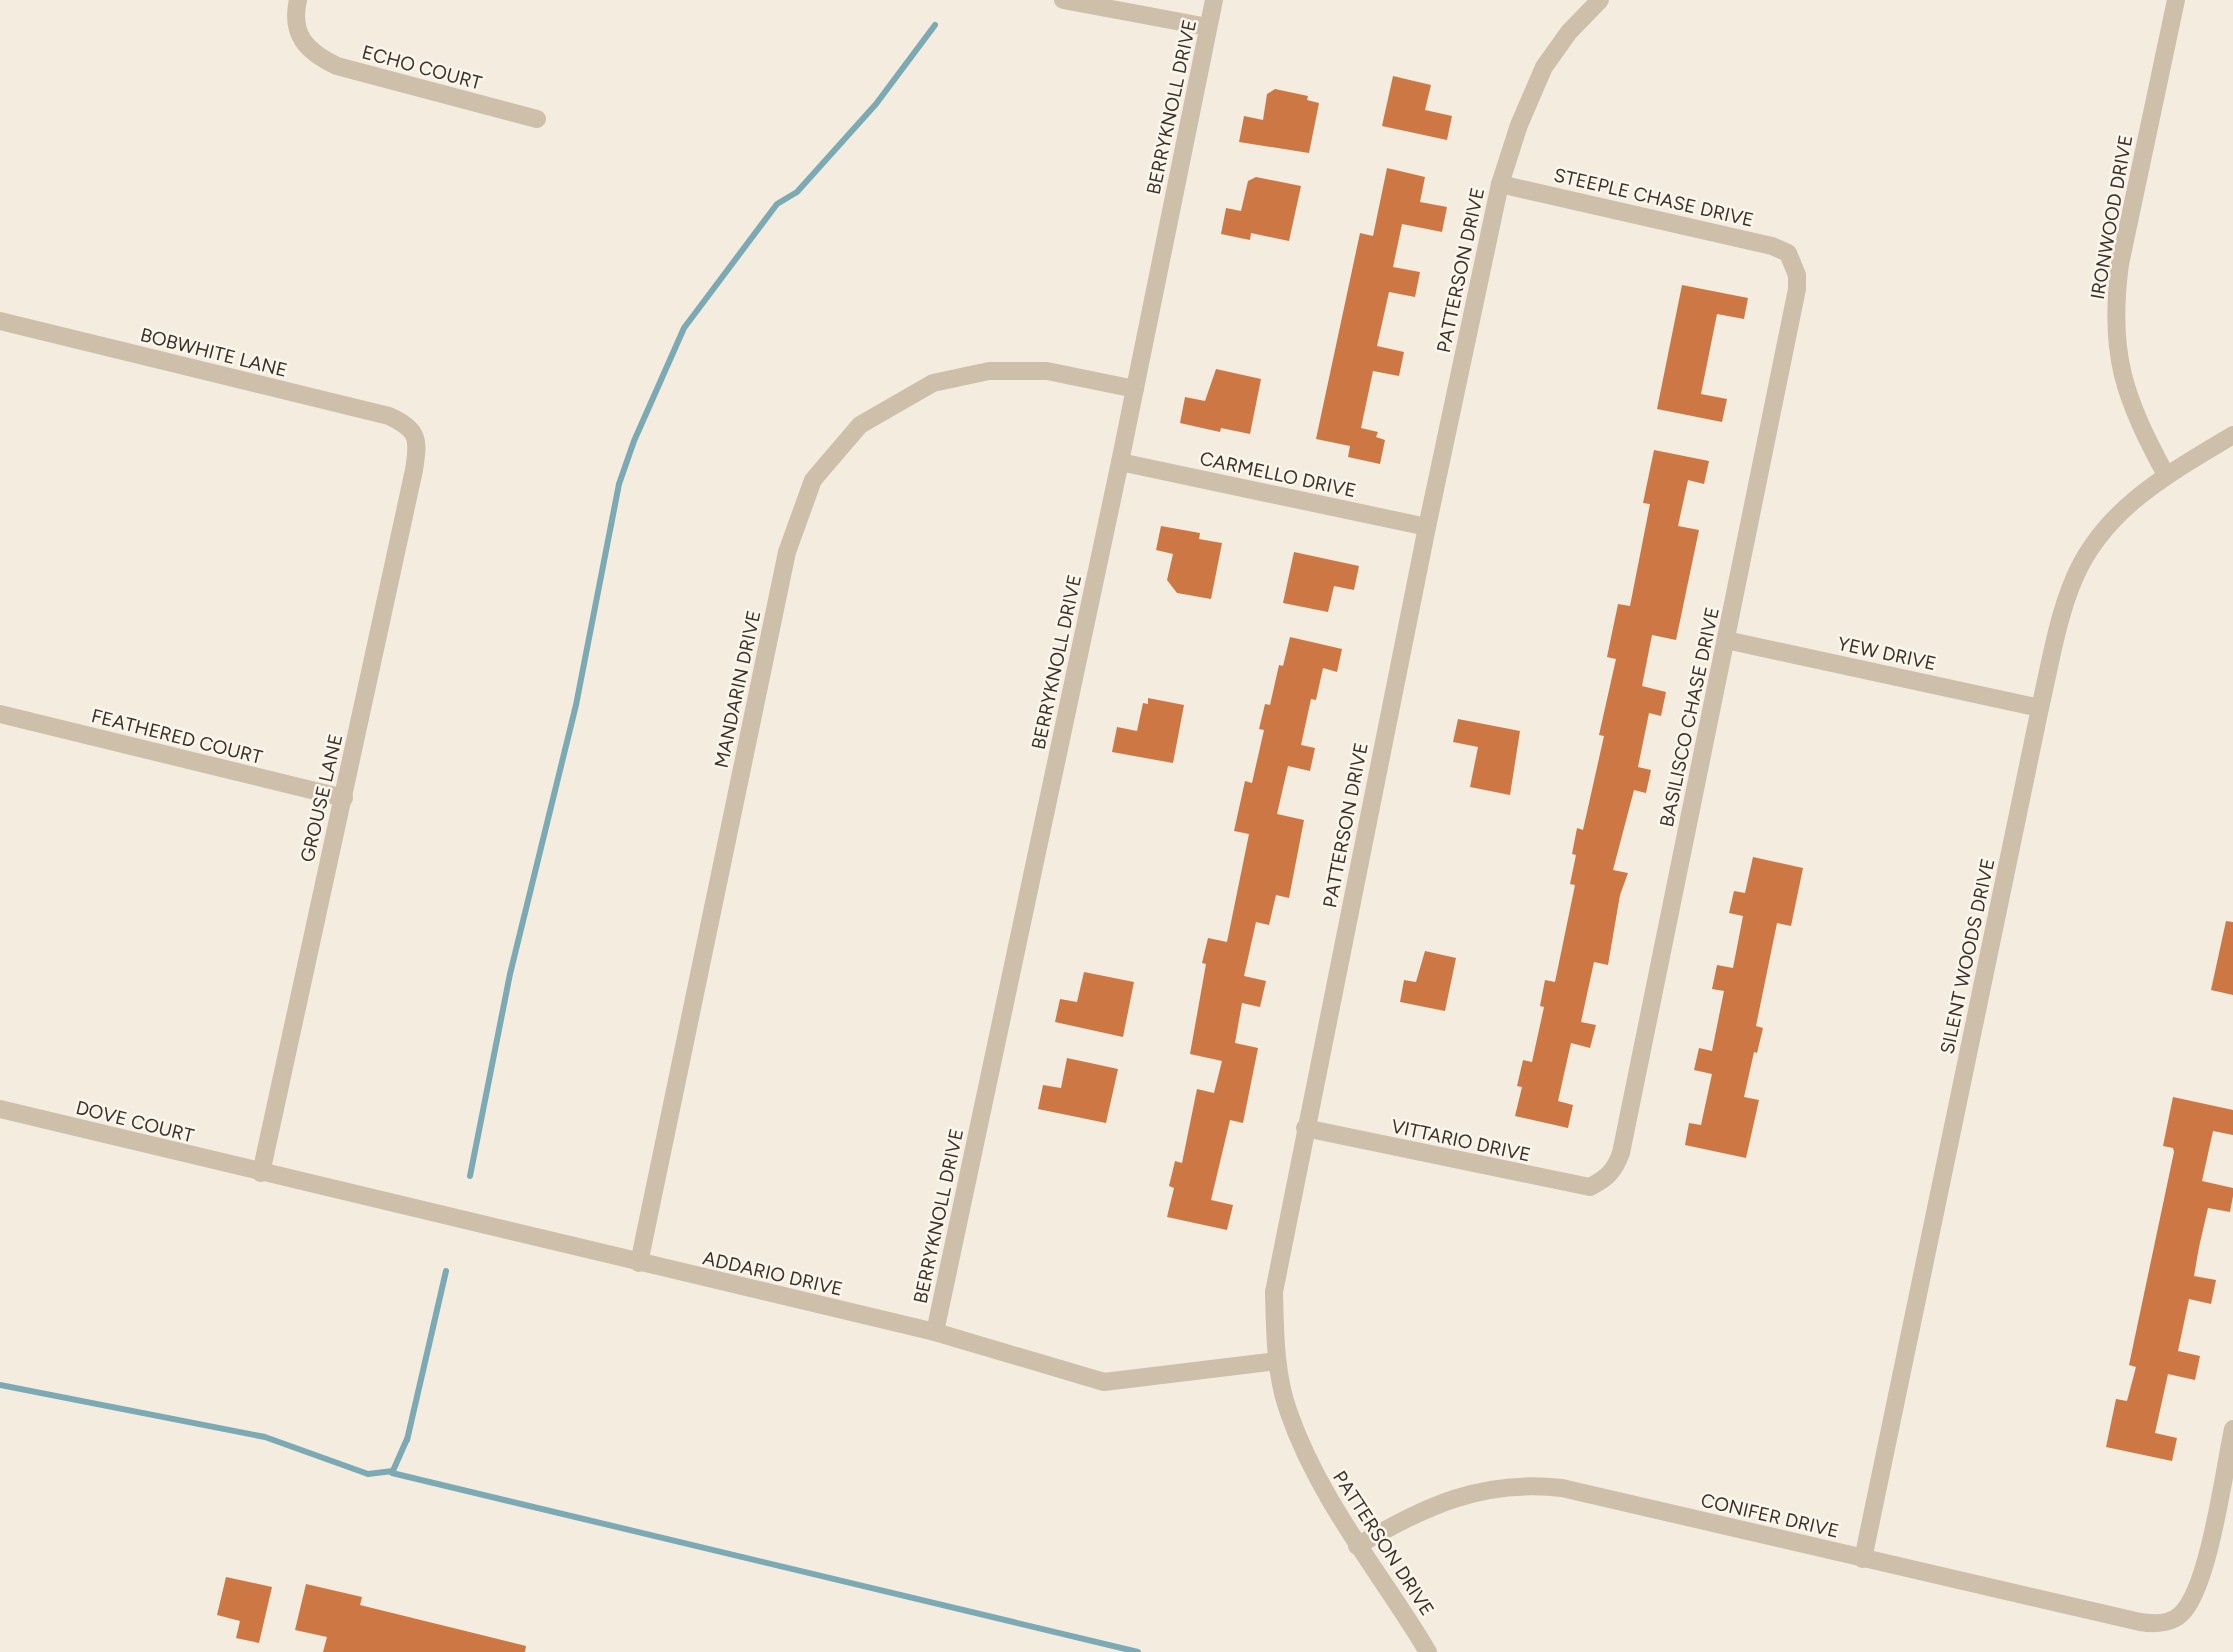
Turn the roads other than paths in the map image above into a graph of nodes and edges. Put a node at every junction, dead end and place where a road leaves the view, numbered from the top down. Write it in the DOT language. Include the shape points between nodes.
graph roads {
  1 [pos="299,0"];
  2 [pos="1063,0"];
  3 [pos="1214,0"];
  4 [pos="1600,0"];
  5 [pos="2176,0"];
  6 [pos="1208,27"];
  7 [pos="537,119"];
  8 [pos="1500,184"];
  9 [pos="1793,261"];
  10 [pos="0,321"];
  11 [pos="1135,389"];
  12 [pos="414,432"];
  13 [pos="2233,435"];
  14 [pos="1120,462"];
  15 [pos="2166,475"];
  16 [pos="1427,527"];
  17 [pos="1726,640"];
  18 [pos="2040,708"];
  19 [pos="0,714"];
  20 [pos="344,798"];
  21 [pos="0,1109"];
  22 [pos="1305,1128"];
  23 [pos="261,1173"];
  24 [pos="1607,1178"];
  25 [pos="639,1263"];
  26 [pos="935,1332"];
  27 [pos="1277,1361"];
  28 [pos="2233,1429"];
  29 [pos="1357,1546"];
  30 [pos="1864,1559"];
  31 [pos="1428,1652"];
  1 -- 7 [label="street, ECHO COURT" via="295,24 303,44 316,56 337,66"];
  2 -- 6 [label="street"];
  3 -- 6 [label="street, BERRYKNOLL DRIVE"];
  4 -- 8 [label="street, PATTERSON DRIVE" via="1544,67"];
  5 -- 15 [label="street, IRONWOOD DRIVE" via="2115,305 2124,387"];
  6 -- 11 [label="street, BERRYKNOLL DRIVE"];
  8 -- 9 [label="street, STEEPLE CHASE DRIVE" via="1772,246 1788,253"];
  8 -- 16 [label="street, PATTERSON DRIVE"];
  9 -- 17 [label="street, BASILISCO CHASE DRIVE" via="1797,289"];
  10 -- 12 [label="street, BOBWHITE LANE" via="389,416"];
  11 -- 14 [label="street, BERRYKNOLL DRIVE"];
  11 -- 25 [label="street, MANDARIN DRIVE" via="1047,371 989,371 933,383 860,425 813,480 787,552"];
  12 -- 20 [label="street, GROUSE LANE" via="414,470"];
  13 -- 15 [label="street, SILENT WOODS DRIVE"];
  14 -- 16 [label="street, CARMELLO DRIVE"];
  14 -- 26 [label="street, BERRYKNOLL DRIVE"];
  15 -- 18 [label="street, SILENT WOODS DRIVE" via="2118,514 2087,552 2064,606"];
  16 -- 22 [label="street, PATTERSON DRIVE"];
  17 -- 18 [label="street, YEW DRIVE"];
  17 -- 24 [label="street, BASILISCO CHASE DRIVE" via="1621,1153"];
  18 -- 30 [label="street, SILENT WOODS DRIVE"];
  19 -- 20 [label="street, FEATHERED COURT"];
  20 -- 23 [label="street, GROUSE LANE"];
  21 -- 23 [label="street, DOVE COURT"];
  22 -- 24 [label="street, VITTARIO DRIVE" via="1566,1184 1590,1187"];
  22 -- 27 [label="street, PATTERSON DRIVE" via="1274,1292"];
  23 -- 25 [label="street, ADDARIO DRIVE"];
  25 -- 26 [label="street, ADDARIO DRIVE"];
  26 -- 27 [label="street, ADDARIO DRIVE" via="1104,1382"];
  27 -- 29 [label="street, PATTERSON DRIVE" via="1288,1411 1307,1458"];
  28 -- 30 [label="street, CONIFER DRIVE" via="2199,1585 2180,1616 2162,1623 2140,1622"];
  29 -- 30 [label="street, CONIFER DRIVE" via="1459,1496 1528,1484 1562,1488"];
  29 -- 31 [label="street, PATTERSON DRIVE"];
}
